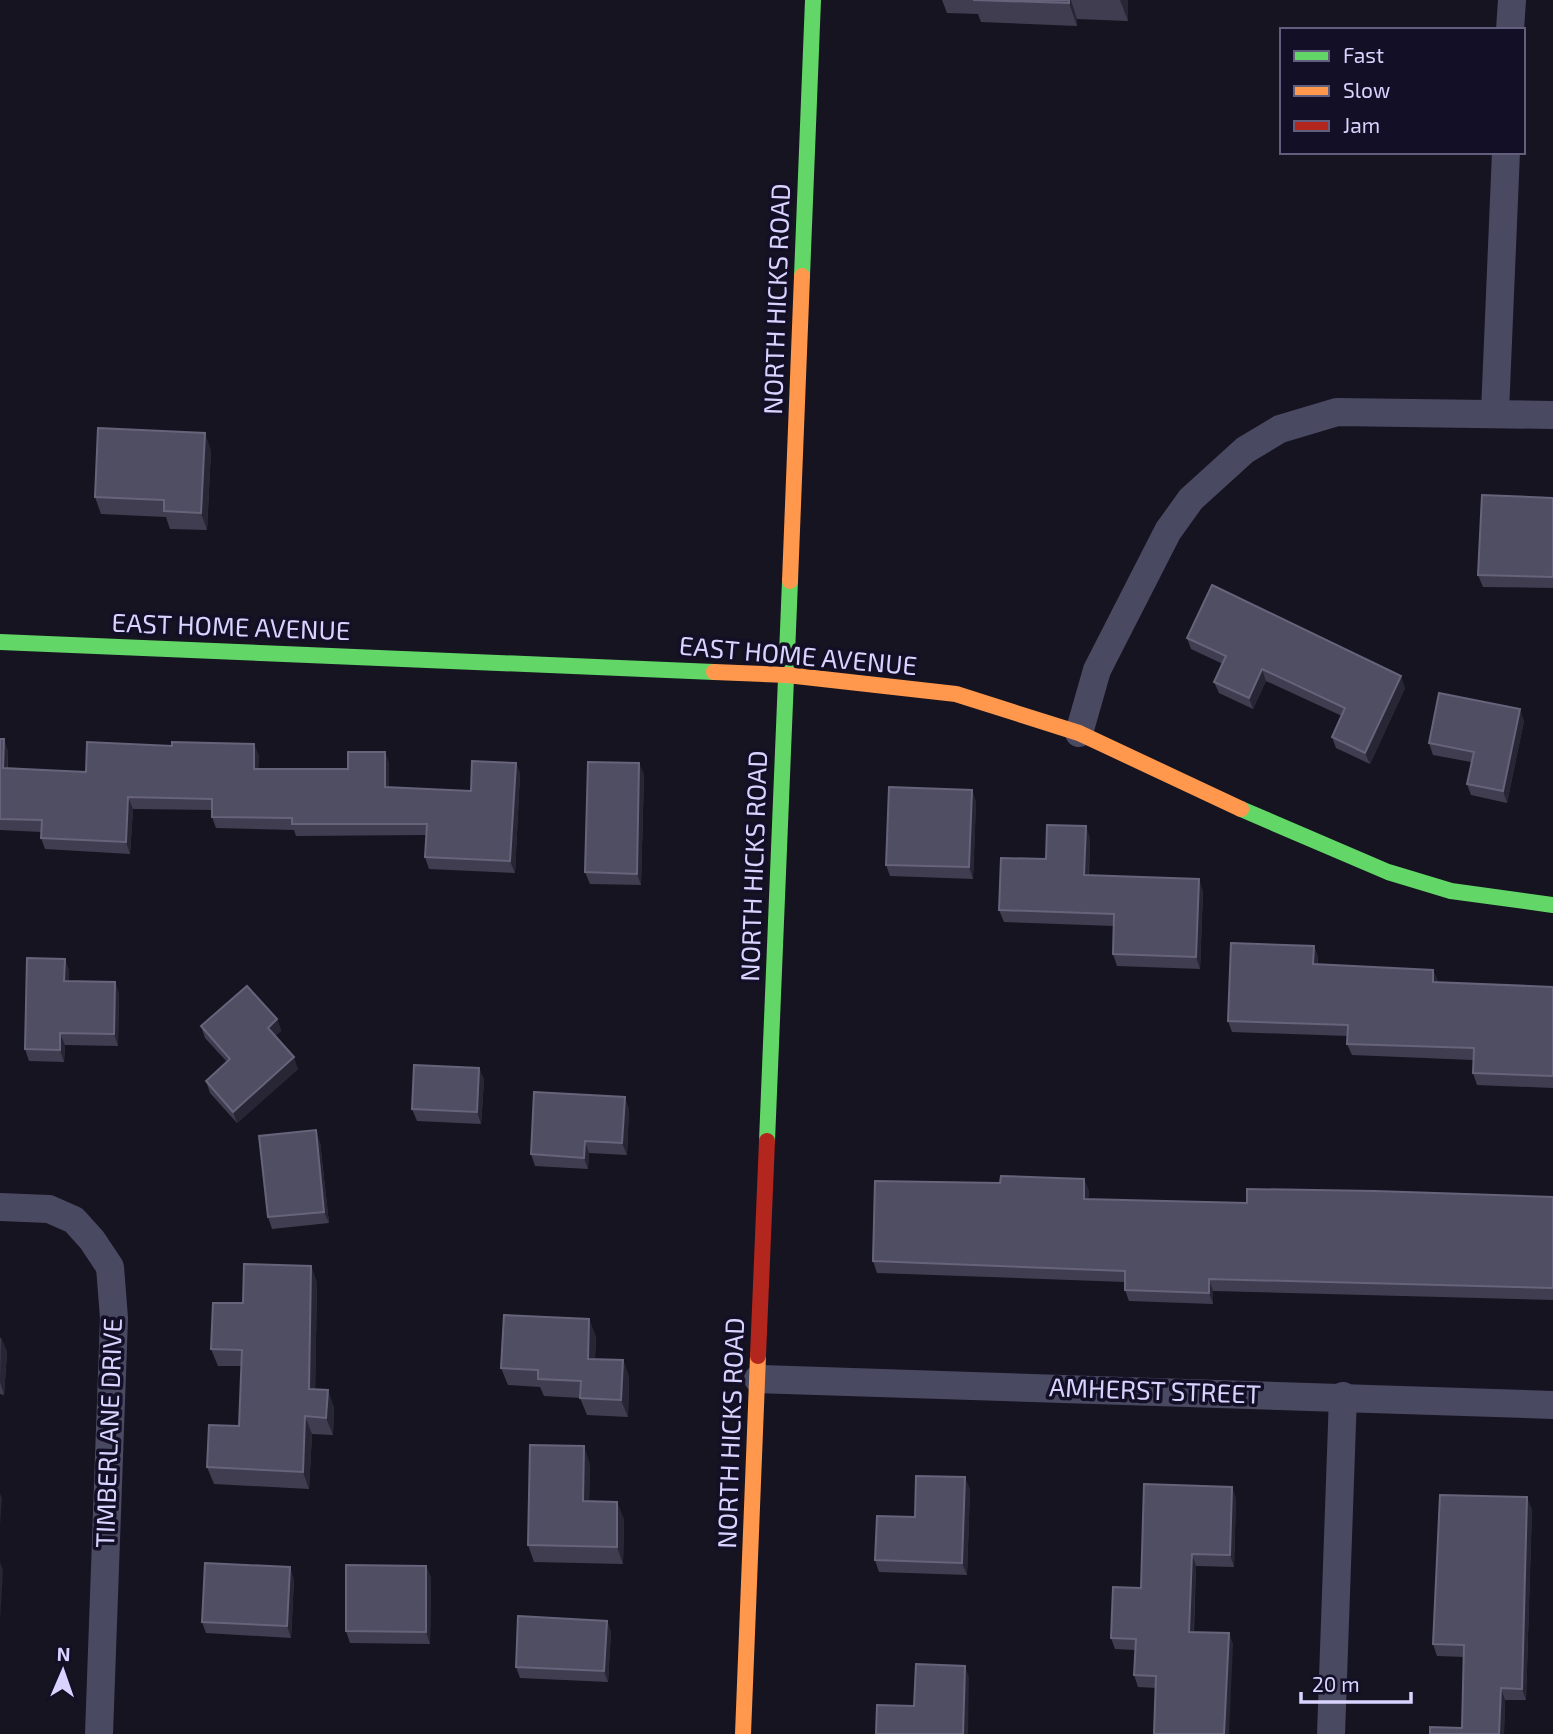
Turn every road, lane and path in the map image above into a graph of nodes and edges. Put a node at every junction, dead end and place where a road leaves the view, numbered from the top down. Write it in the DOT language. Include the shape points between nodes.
graph roads {
  1 [pos="813,0"];
  2 [pos="1512,0"];
  3 [pos="1510,28"];
  4 [pos="1506,154"];
  5 [pos="1495,412"];
  6 [pos="1553,415"];
  7 [pos="0,642"];
  8 [pos="787,675"];
  9 [pos="1079,733"];
  10 [pos="1553,905"];
  11 [pos="0,1207"];
  12 [pos="758,1379"];
  13 [pos="1343,1396"];
  14 [pos="1553,1405"];
  15 [pos="99,1734"];
  16 [pos="743,1734"];
  17 [pos="1331,1734"];
  1 -- 8 [label="main road, NORTH HICKS ROAD"];
  2 -- 3 [label="street"];
  4 -- 5 [label="street"];
  5 -- 6 [label="street"];
  5 -- 9 [label="street" via="1337,412 1280,429 1245,450 1191,499 1168,531 1097,670"];
  7 -- 8 [label="main road, EAST HOME AVENUE"];
  8 -- 9 [label="main road, EAST HOME AVENUE" via="956,694"];
  8 -- 12 [label="main road, NORTH HICKS ROAD"];
  9 -- 10 [label="main road, EAST HOME AVENUE" via="1305,839 1388,872 1451,891"];
  11 -- 15 [label="street, TIMBERLANE DRIVE" via="49,1209 74,1220 110,1267 114,1318"];
  12 -- 13 [label="street, AMHERST STREET"];
  12 -- 16 [label="main road, NORTH HICKS ROAD"];
  13 -- 14 [label="street, AMHERST STREET"];
  13 -- 17 [label="street"];
}
